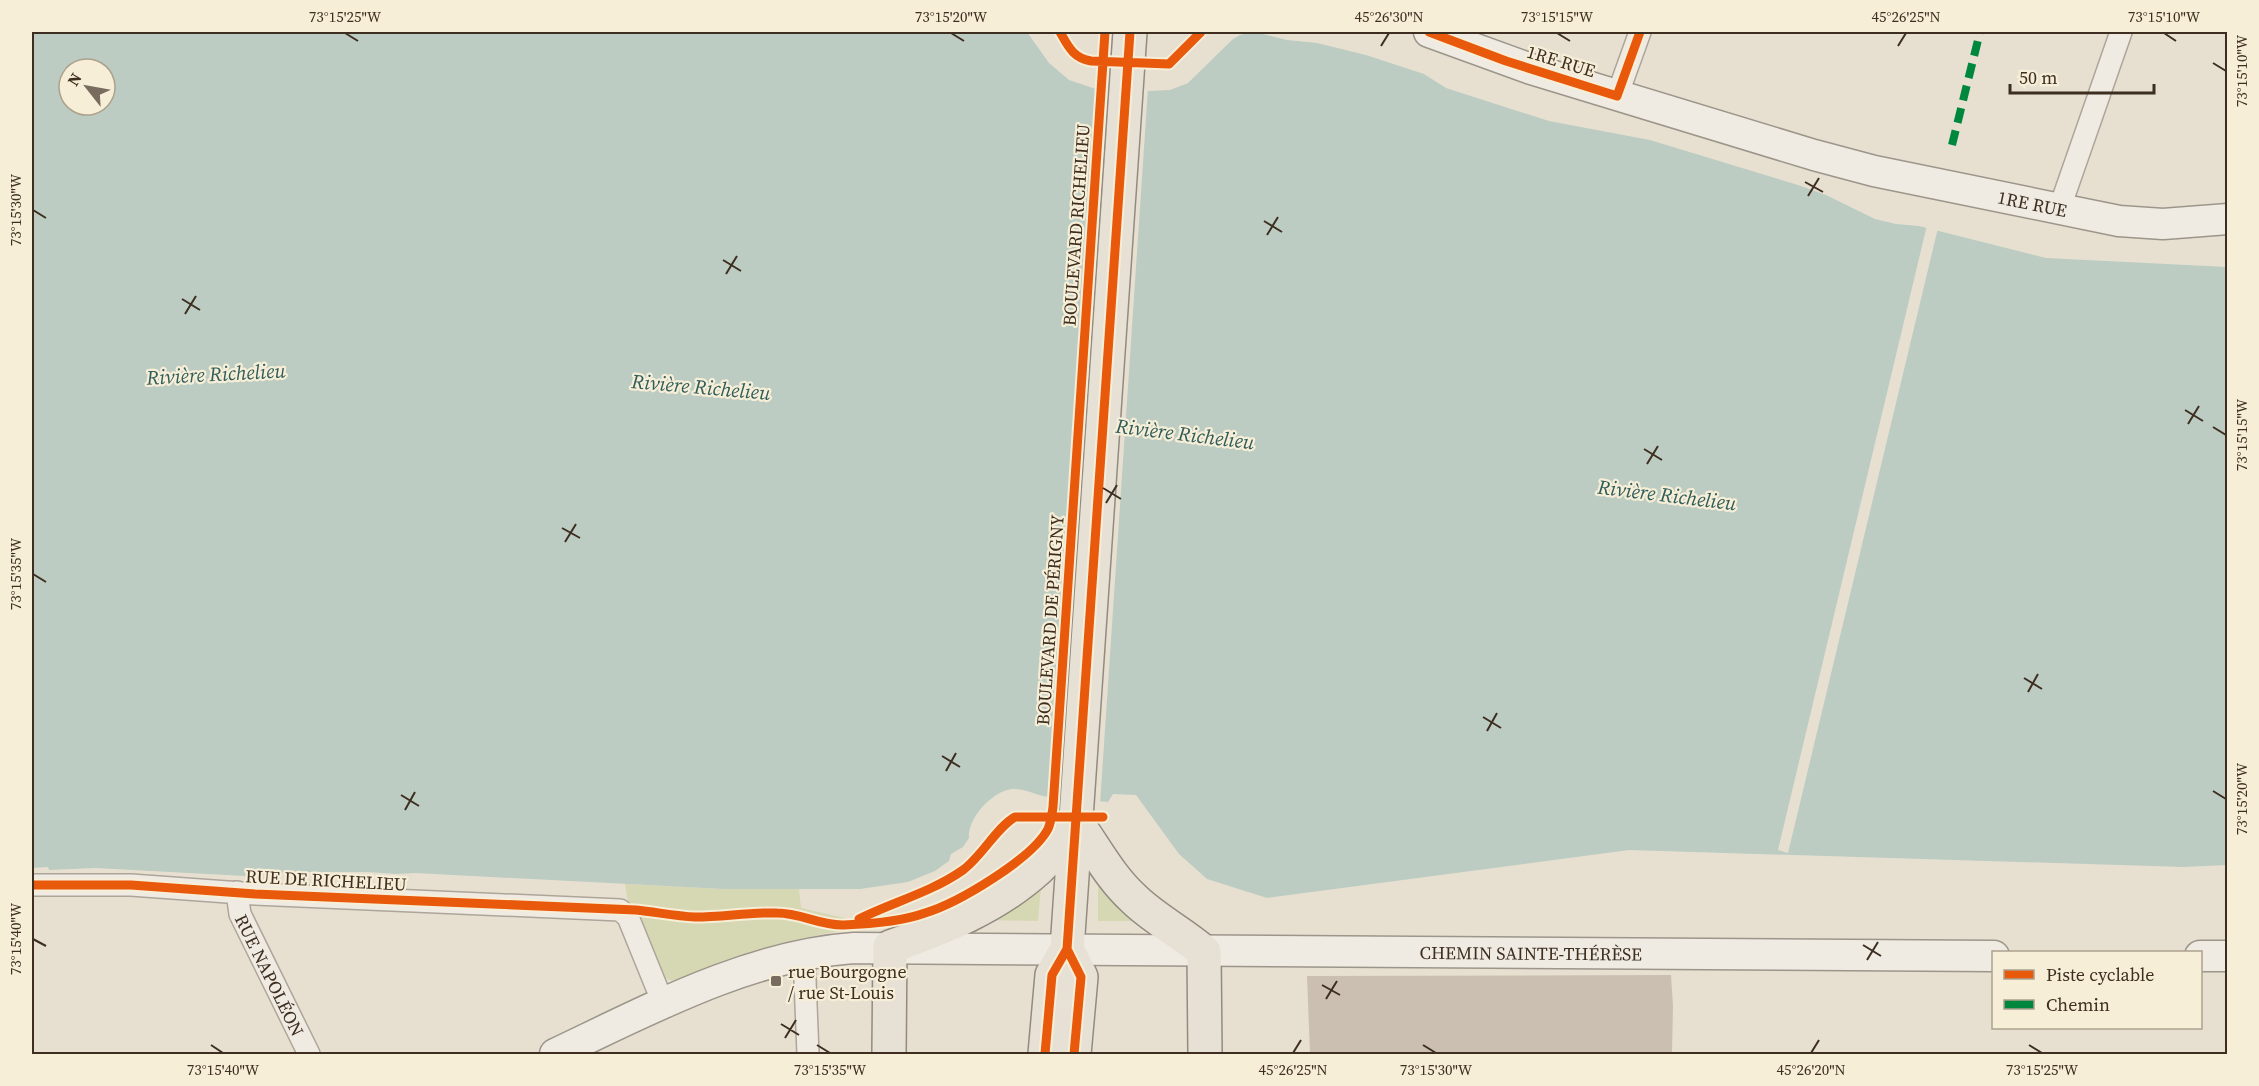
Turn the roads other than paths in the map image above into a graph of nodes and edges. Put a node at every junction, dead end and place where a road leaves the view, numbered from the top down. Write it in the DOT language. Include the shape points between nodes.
graph roads {
  1 [pos="1130,32"];
  2 [pos="1429,32"];
  3 [pos="1640,32"];
  4 [pos="2121,32"];
  5 [pos="1617,96"];
  6 [pos="2059,210"];
  7 [pos="2228,219"];
  8 [pos="1077,823"];
  9 [pos="32,885"];
  10 [pos="237,892"];
  11 [pos="890,947"];
  12 [pos="1067,949"];
  13 [pos="1203,952"];
  14 [pos="804,954"];
  15 [pos="1992,956"];
  16 [pos="2202,956"];
  17 [pos="2228,956"];
  18 [pos="663,1003"];
  19 [pos="309,1054"];
  20 [pos="555,1054"];
  21 [pos="808,1054"];
  22 [pos="889,1054"];
  23 [pos="1045,1054"];
  24 [pos="1074,1054"];
  25 [pos="1205,1054"];
  1 -- 8 [label="main road"];
  2 -- 5 [label="street, 1RE RUE"];
  3 -- 5 [label="street"];
  4 -- 6 [label="street"];
  5 -- 6 [label="street, 1RE RUE" via="1854,166"];
  6 -- 7 [label="street, 1RE RUE" via="2139,223"];
  8 -- 11 [label="main road" via="1037,870 998,898 958,921"];
  8 -- 12 [label="main road"];
  8 -- 13 [label="main road" via="1128,893"];
  9 -- 10 [label="street, RUE DE RICHELIEU" via="131,885"];
  10 -- 18 [label="street, RUE DE RICHELIEU" via="620,910 628,917"];
  10 -- 19 [label="street, RUE NAPOLÉON" via="240,914"];
  11 -- 12 [label="street, CHEMIN SAINTE-THÉRÈSE"];
  11 -- 14 [label="street, CHEMIN SAINTE-THÉRÈSE"];
  11 -- 22 [label="main road"];
  12 -- 13 [label="street, CHEMIN SAINTE-THÉRÈSE"];
  12 -- 23 [label="main road" via="1052,975"];
  12 -- 24 [label="main road" via="1080,977"];
  13 -- 15 [label="street, CHEMIN SAINTE-THÉRÈSE"];
  13 -- 25 [label="main road"];
  14 -- 18 [label="street, CHEMIN SAINTE-THÉRÈSE"];
  14 -- 21 [label="street"];
  16 -- 17 [label="street"];
  18 -- 20 [label="street, CHEMIN SAINTE-THÉRÈSE"];
}
